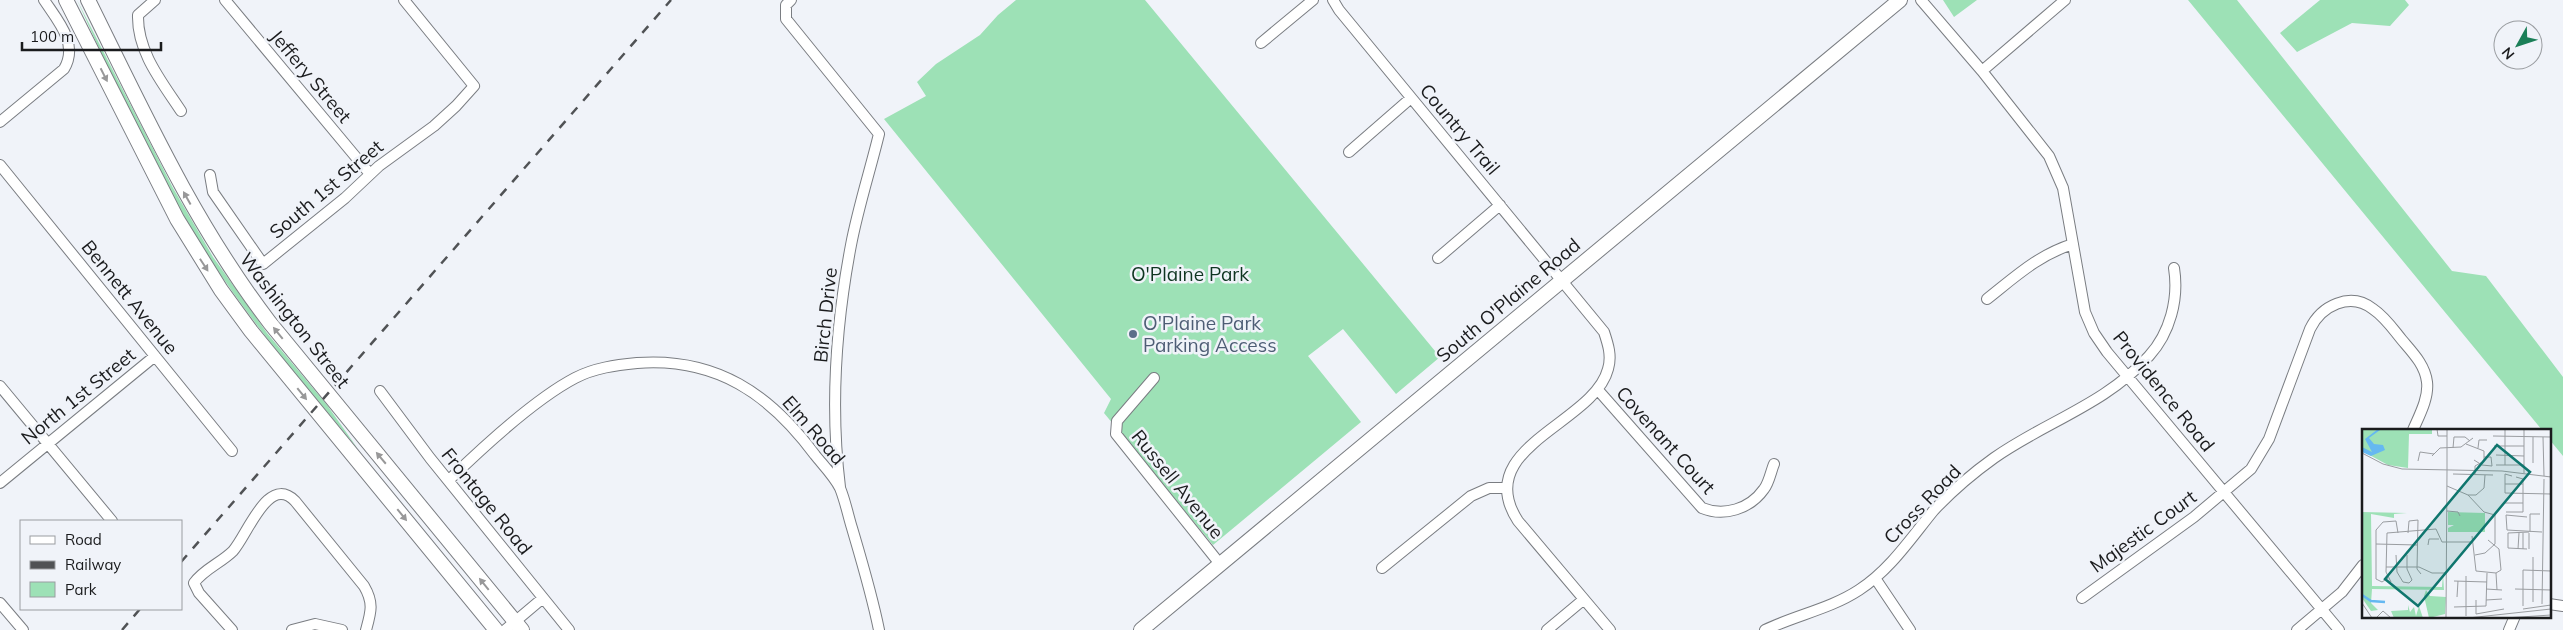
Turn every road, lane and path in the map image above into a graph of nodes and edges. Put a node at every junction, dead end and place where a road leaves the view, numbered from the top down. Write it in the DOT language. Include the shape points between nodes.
graph roads {
  1 [pos="66,0"];
  2 [pos="88,0"];
  3 [pos="155,0"];
  4 [pos="225,0"];
  5 [pos="404,0"];
  6 [pos="791,0"];
  7 [pos="1313,0"];
  8 [pos="1333,0"];
  9 [pos="1900,0"];
  10 [pos="1921,0"];
  11 [pos="2065,0"];
  12 [pos="46,2"];
  13 [pos="1261,44"];
  14 [pos="1982,71"];
  15 [pos="1411,98"];
  16 [pos="181,111"];
  17 [pos="0,122"];
  18 [pos="1349,152"];
  19 [pos="0,165"];
  20 [pos="370,174"];
  21 [pos="210,175"];
  22 [pos="1500,205"];
  23 [pos="2073,244"];
  24 [pos="1438,258"];
  25 [pos="2174,268"];
  26 [pos="1562,280"];
  27 [pos="1987,299"];
  28 [pos="155,356"];
  29 [pos="2127,377"];
  30 [pos="1154,378"];
  31 [pos="0,386"];
  32 [pos="1598,390"];
  33 [pos="380,391"];
  34 [pos="2413,429"];
  35 [pos="46,444"];
  36 [pos="232,451"];
  37 [pos="1774,464"];
  38 [pos="448,480"];
  39 [pos="0,483"];
  40 [pos="840,488"];
  41 [pos="1507,488"];
  42 [pos="2225,492"];
  43 [pos="111,520"];
  44 [pos="1220,564"];
  45 [pos="2362,566"];
  46 [pos="1382,568"];
  47 [pos="1875,578"];
  48 [pos="543,598"];
  49 [pos="2082,598"];
  50 [pos="1583,600"];
  51 [pos="0,603"];
  52 [pos="2550,604"];
  53 [pos="2563,606"];
  54 [pos="2322,609"];
  55 [pos="2514,618"];
  56 [pos="514,627"];
  57 [pos="23,630"];
  58 [pos="232,630"];
  59 [pos="292,630"];
  60 [pos="342,630"];
  61 [pos="366,630"];
  62 [pos="496,630"];
  63 [pos="569,630"];
  64 [pos="879,630"];
  65 [pos="1141,630"];
  66 [pos="1547,630"];
  67 [pos="1610,630"];
  68 [pos="1765,630"];
  69 [pos="1910,630"];
  70 [pos="2297,630"];
  71 [pos="2339,630"];
  72 [pos="2509,630"];
  1 -- 62 [label="main road, Washington Street, one-way" via="166,200 221,290"];
  56 -- 2 [label="main road, Washington Street, one-way" via="238,280 178,180"];
  3 -- 16 [label="street" via="138,15 142,46"];
  4 -- 20 [label="street, Jeffery Street"];
  5 -- 20 [label="street, South 1st Street" via="474,86 434,126"];
  6 -- 40 [label="street, Birch Drive" via="786,5 786,19 879,134 852,243 840,324 835,406"];
  7 -- 13 [label="street"];
  8 -- 15 [label="street, Country Trail"];
  9 -- 26 [label="main road, South O'Plaine Road"];
  10 -- 14 [label="street, Providence Road"];
  11 -- 14 [label="street"];
  12 -- 17 [label="street" via="69,42 68,62 64,69"];
  14 -- 23 [label="street, Providence Road" via="2053,163 2063,188"];
  15 -- 18 [label="street"];
  15 -- 22 [label="street, Country Trail"];
  19 -- 28 [label="street, Bennett Avenue"];
  20 -- 21 [label="street, South 1st Street" via="263,264 213,192"];
  22 -- 24 [label="street"];
  22 -- 26 [label="street, Country Trail"];
  23 -- 27 [label="street" via="2045,254"];
  23 -- 29 [label="street, Providence Road" via="2085,312 2094,333"];
  25 -- 29 [label="street, Cross Road" via="2174,303 2165,333 2149,357"];
  26 -- 32 [label="street, Country Trail" via="1604,332 1610,360"];
  26 -- 44 [label="main road, South O'Plaine Road"];
  28 -- 35 [label="street, North 1st Street"];
  28 -- 36 [label="street, Bennett Avenue"];
  29 -- 42 [label="street, Providence Road"];
  29 -- 47 [label="street, Cross Road" via="2094,403 2035,432 1986,464 1936,508"];
  30 -- 44 [label="street, Russell Avenue" via="1117,422 1116,434"];
  31 -- 35 [label="street"];
  32 -- 37 [label="street, Covenant Court" via="1702,508 1719,513 1737,510 1765,489"];
  32 -- 41 [label="street" via="1526,451 1512,470"];
  33 -- 38 [label="street, Frontage Road"];
  34 -- 42 [label="street, Majestic Court" via="2426,394 2427,380 2419,361 2376,310 2359,302 2340,302 2320,313 2310,329 2261,456"];
  35 -- 39 [label="street, North 1st Street"];
  35 -- 43 [label="street"];
  38 -- 40 [label="street, Elm Road" via="534,406 576,378 615,365 658,362 703,368 756,394 789,421"];
  38 -- 48 [label="street, Frontage Road"];
  40 -- 64 [label="street, Elm Road"];
  41 -- 46 [label="street" via="1489,488 1471,496"];
  41 -- 50 [label="street" via="1508,501 1518,520"];
  42 -- 49 [label="street, Majestic Court"];
  42 -- 54 [label="street, Providence Road"];
  44 -- 65 [label="main road, South O'Plaine Road"];
  45 -- 54 [label="street" via="2342,592"];
  47 -- 68 [label="street, Cross Road" via="1835,603"];
  47 -- 69 [label="street"];
  48 -- 56 [label="street"];
  48 -- 63 [label="street, Frontage Road"];
  50 -- 66 [label="street"];
  50 -- 67 [label="street"];
  51 -- 57 [label="street"];
  52 -- 53 [label="street"];
  54 -- 70 [label="street"];
  54 -- 71 [label="street, Providence Road"];
  55 -- 72 [label="street"];
  58 -- 61 [label="street" via="198,593 194,583 234,550 258,510 279,493 288,494 295,500 364,586 371,598"];
  59 -- 60 [label="street" via="315,624"];
}
